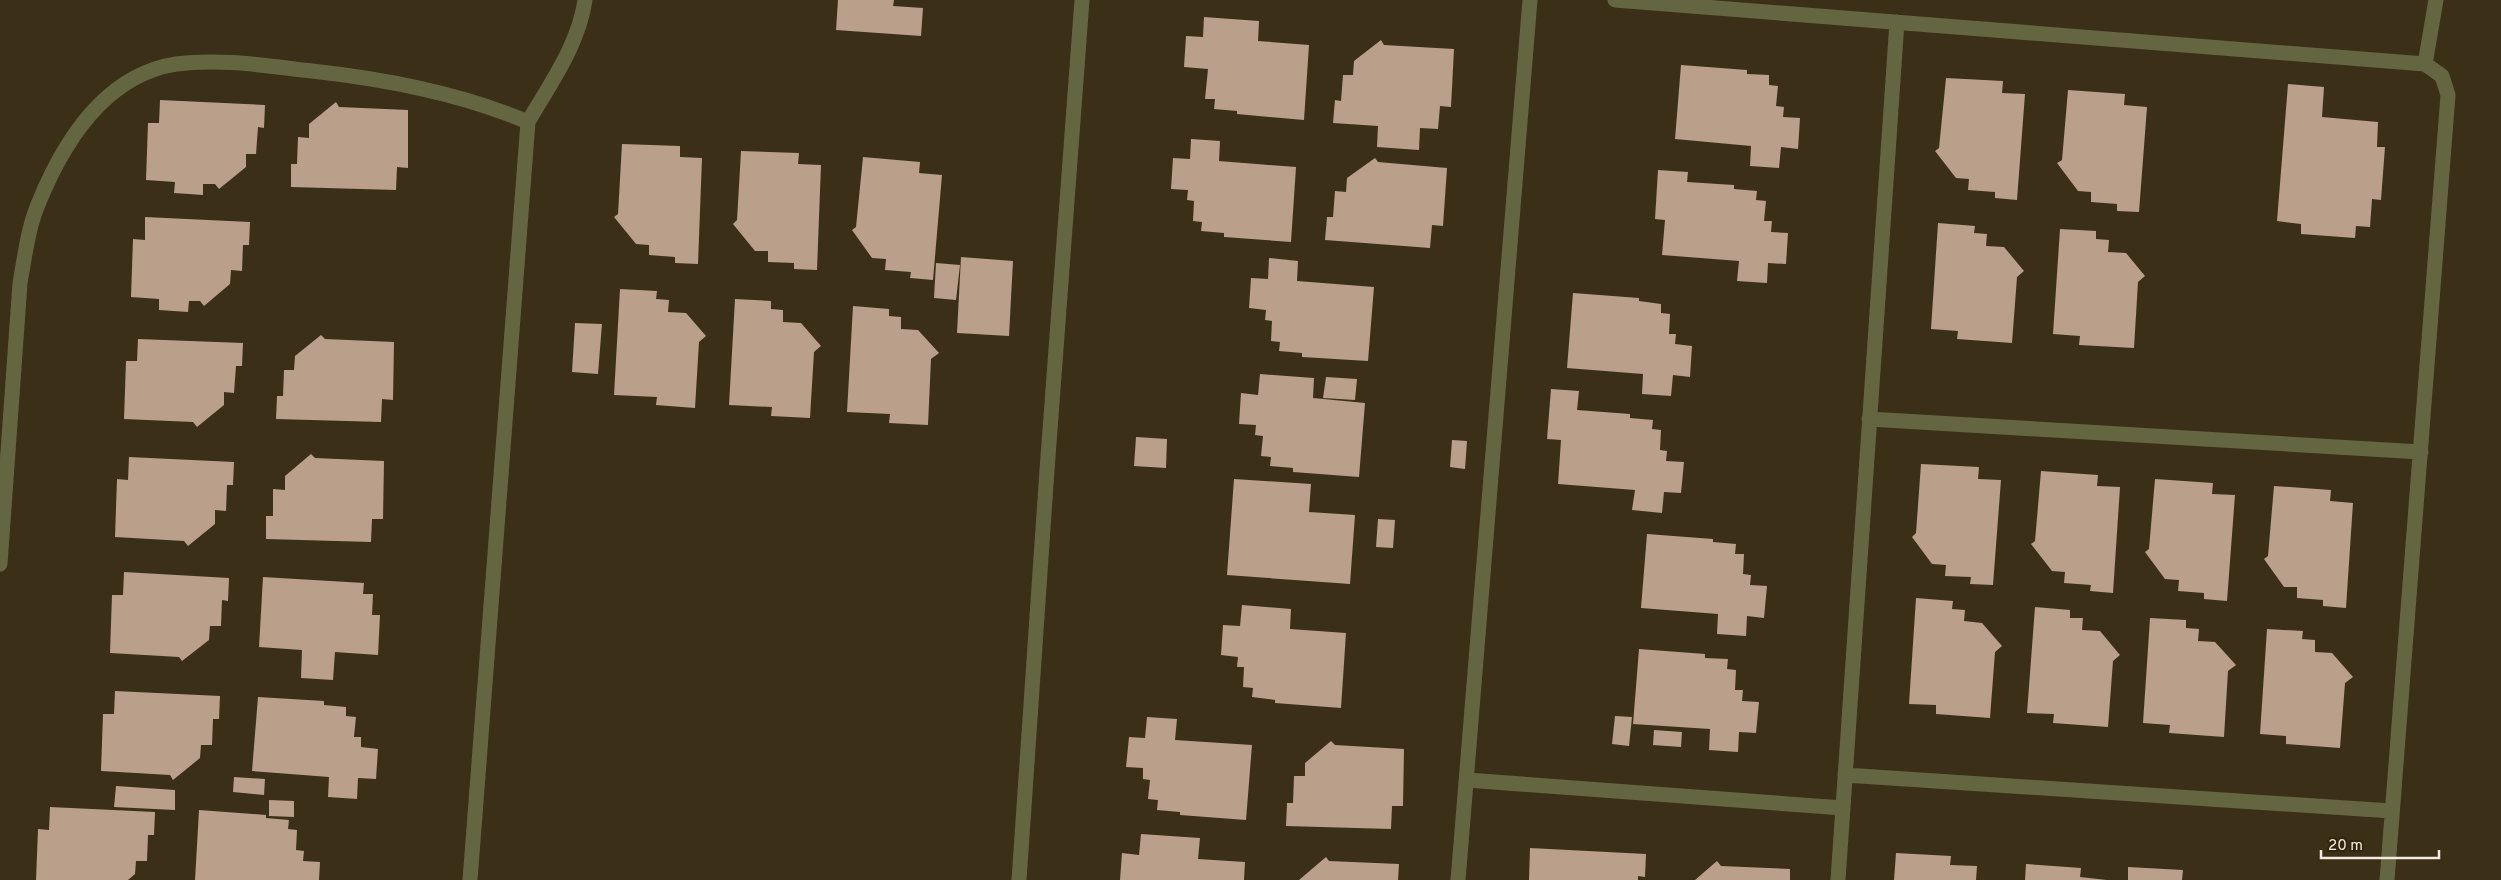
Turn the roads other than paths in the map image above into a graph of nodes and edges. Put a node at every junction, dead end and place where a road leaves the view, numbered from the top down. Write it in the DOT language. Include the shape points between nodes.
graph roads {
  1 [pos="585,0"];
  2 [pos="1082,0"];
  3 [pos="1530,0"];
  4 [pos="1615,0"];
  5 [pos="2436,0"];
  6 [pos="1897,22"];
  7 [pos="2425,64"];
  8 [pos="528,122"];
  9 [pos="1869,419"];
  10 [pos="2421,452"];
  11 [pos="0,564"];
  12 [pos="1845,775"];
  13 [pos="1467,780"];
  14 [pos="1843,808"];
  15 [pos="2392,811"];
  16 [pos="470,880"];
  17 [pos="1019,880"];
  18 [pos="1458,880"];
  19 [pos="1838,880"];
  20 [pos="2387,880"];
  1 -- 8 [label="street" via="570,49"];
  2 -- 17 [label="street"];
  3 -- 13 [label="street"];
  4 -- 6 [label="street"];
  5 -- 7 [label="street"];
  6 -- 7 [label="street"];
  6 -- 9 [label="street"];
  7 -- 10 [label="street" via="2442,76 2448,95"];
  8 -- 11 [label="street" via="490,106 433,91 329,73 231,62 176,64 138,75 105,99 85,118 69,143 39,202 28,238 20,283"];
  8 -- 16 [label="street"];
  9 -- 10 [label="street"];
  9 -- 12 [label="street"];
  10 -- 15 [label="street"];
  12 -- 14 [label="street"];
  12 -- 15 [label="street"];
  13 -- 14 [label="street"];
  13 -- 18 [label="street"];
  14 -- 19 [label="street"];
  15 -- 20 [label="street"];
}
